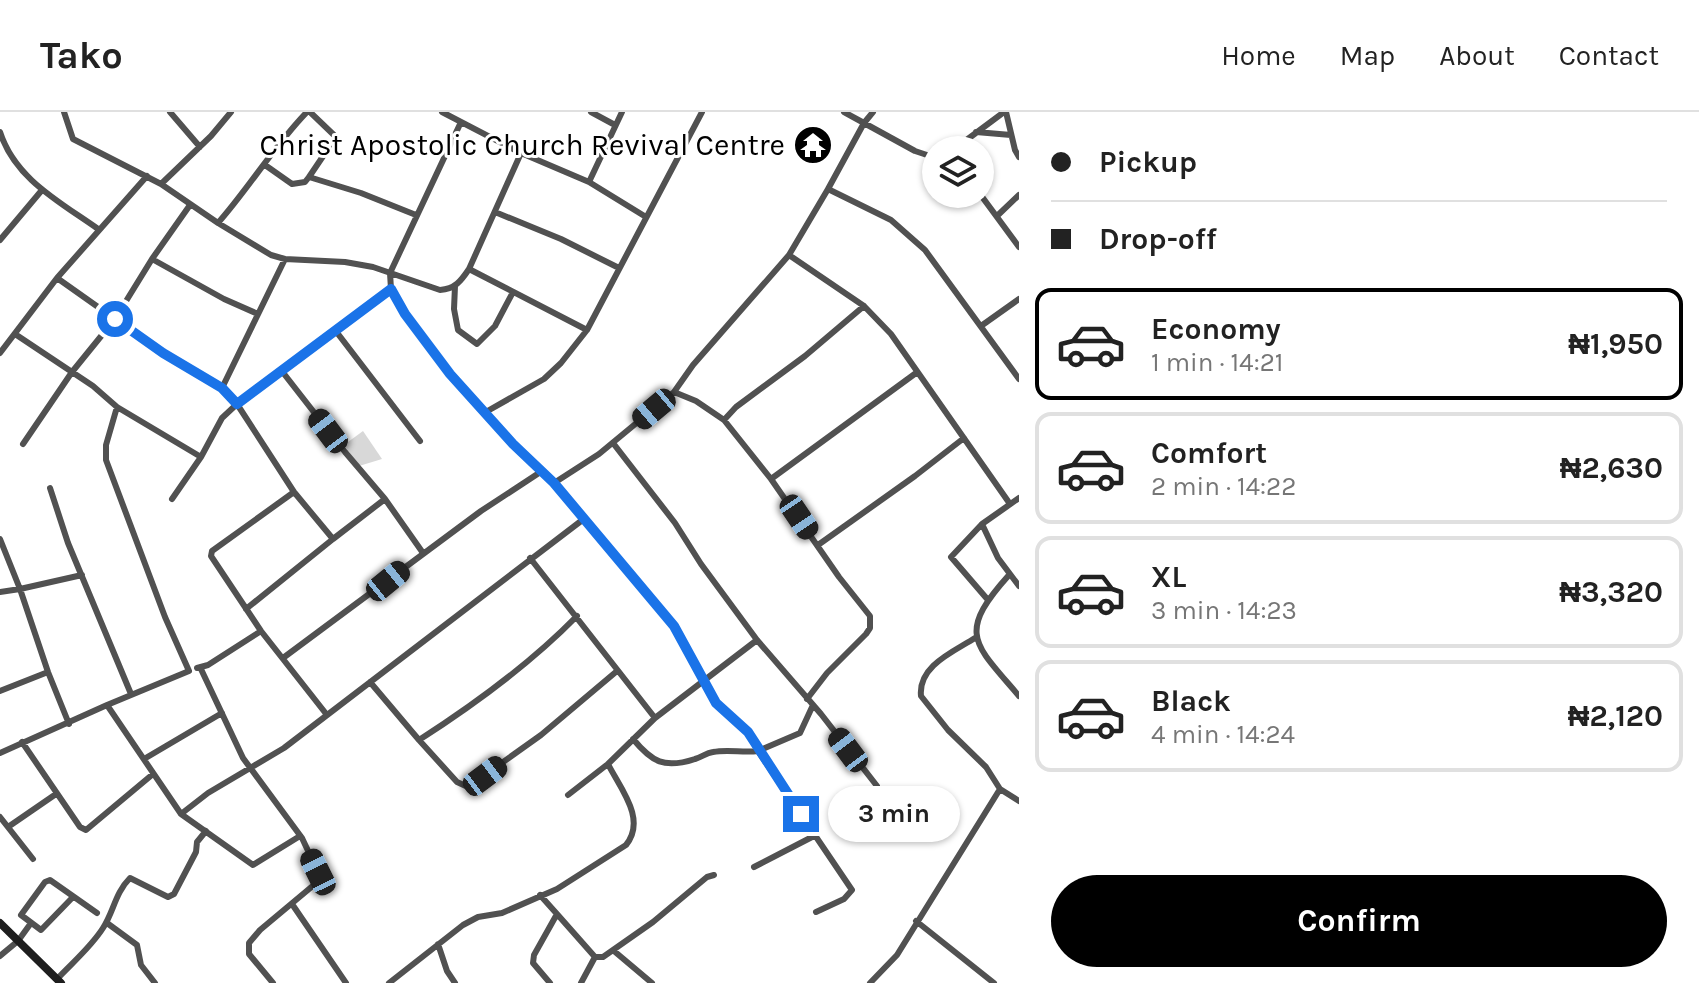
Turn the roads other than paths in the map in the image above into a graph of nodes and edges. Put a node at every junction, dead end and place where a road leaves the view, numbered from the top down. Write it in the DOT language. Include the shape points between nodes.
graph roads {
  1 [pos="64,112"];
  2 [pos="170,112"];
  3 [pos="231,112"];
  4 [pos="308,112"];
  5 [pos="442,112"];
  6 [pos="591,112"];
  7 [pos="622,112"];
  8 [pos="702,112"];
  9 [pos="844,112"];
  10 [pos="873,112"];
  11 [pos="1005,112"];
  12 [pos="461,122"];
  13 [pos="864,123"];
  14 [pos="615,125"];
  15 [pos="0,132"];
  16 [pos="976,132"];
  17 [pos="1011,135"];
  18 [pos="971,136"];
  19 [pos="200,147"];
  20 [pos="521,153"];
  21 [pos="922,153"];
  22 [pos="1019,157"];
  23 [pos="265,165"];
  24 [pos="147,176"];
  25 [pos="309,177"];
  26 [pos="589,182"];
  27 [pos="161,184"];
  28 [pos="828,189"];
  29 [pos="42,190"];
  30 [pos="1019,194"];
  31 [pos="190,205"];
  32 [pos="991,208"];
  33 [pos="495,212"];
  34 [pos="416,215"];
  35 [pos="997,216"];
  36 [pos="646,217"];
  37 [pos="218,223"];
  38 [pos="98,229"];
  39 [pos="1,241"];
  40 [pos="1019,247"];
  41 [pos="789,255"];
  42 [pos="152,259"];
  43 [pos="285,259"];
  44 [pos="619,268"];
  45 [pos="469,269"];
  46 [pos="390,273"];
  47 [pos="57,278"];
  48 [pos="455,286"];
  49 [pos="391,289"];
  50 [pos="513,292"];
  51 [pos="1019,299"];
  52 [pos="864,306"];
  53 [pos="258,314"];
  54 [pos="115,319"];
  55 [pos="981,326"];
  56 [pos="335,330"];
  57 [pos="587,330"];
  58 [pos="15,334"];
  59 [pos="0,353"];
  60 [pos="281,370"];
  61 [pos="72,372"];
  62 [pos="916,373"];
  63 [pos="1019,379"];
  64 [pos="222,388"];
  65 [pos="674,392"];
  66 [pos="237,404"];
  67 [pos="117,407"];
  68 [pos="484,413"];
  69 [pos="724,420"];
  70 [pos="964,438"];
  71 [pos="420,441"];
  72 [pos="613,443"];
  73 [pos="23,444"];
  74 [pos="201,457"];
  75 [pos="542,471"];
  76 [pos="771,479"];
  77 [pos="554,483"];
  78 [pos="50,488"];
  79 [pos="294,492"];
  80 [pos="1019,498"];
  81 [pos="172,499"];
  82 [pos="385,499"];
  83 [pos="1010,504"];
  84 [pos="585,518"];
  85 [pos="982,524"];
  86 [pos="0,539"];
  87 [pos="333,539"];
  88 [pos="818,545"];
  89 [pos="423,553"];
  90 [pos="530,558"];
  91 [pos="82,575"];
  92 [pos="1015,580"];
  93 [pos="20,589"];
  94 [pos="0,592"];
  95 [pos="988,600"];
  96 [pos="246,609"];
  97 [pos="577,616"];
  98 [pos="261,631"];
  99 [pos="975,638"];
  100 [pos="757,640"];
  101 [pos="283,658"];
  102 [pos="200,667"];
  103 [pos="189,671"];
  104 [pos="617,671"];
  105 [pos="48,672"];
  106 [pos="370,682"];
  107 [pos="703,682"];
  108 [pos="0,691"];
  109 [pos="131,694"];
  110 [pos="1019,696"];
  111 [pos="807,699"];
  112 [pos="107,705"];
  113 [pos="813,705"];
  114 [pos="222,713"];
  115 [pos="327,715"];
  116 [pos="655,718"];
  117 [pos="69,724"];
  118 [pos="633,739"];
  119 [pos="419,740"];
  120 [pos="22,742"];
  121 [pos="758,751"];
  122 [pos="0,753"];
  123 [pos="144,759"];
  124 [pos="608,764"];
  125 [pos="251,768"];
  126 [pos="153,774"];
  127 [pos="877,786"];
  128 [pos="1000,789"];
  129 [pos="56,794"];
  130 [pos="568,795"];
  131 [pos="1019,801"];
  132 [pos="181,814"];
  133 [pos="0,817"];
  134 [pos="8,827"];
  135 [pos="206,831"];
  136 [pos="300,836"];
  137 [pos="814,836"];
  138 [pos="33,859"];
  139 [pos="754,867"];
  140 [pos="714,875"];
  141 [pos="540,895"];
  142 [pos="73,897"];
  143 [pos="292,904"];
  144 [pos="816,912"];
  145 [pos="97,913"];
  146 [pos="557,914"];
  147 [pos="916,921"];
  148 [pos="0,923"];
  149 [pos="31,923"];
  150 [pos="107,923"];
  151 [pos="18,941"];
  152 [pos="438,944"];
  153 [pos="614,951"];
  154 [pos="0,956"];
  155 [pos="595,957"];
  156 [pos="59,981"];
  157 [pos="155,983"];
  158 [pos="273,983"];
  159 [pos="346,983"];
  160 [pos="389,983"];
  161 [pos="455,983"];
  162 [pos="550,983"];
  163 [pos="581,983"];
  164 [pos="652,983"];
  165 [pos="870,983"];
  166 [pos="994,983"];
  1 -- 24 [label="street" via="73,139"];
  2 -- 19 [label="street"];
  3 -- 19 [label="street"];
  4 -- 23 [label="street"];
  4 -- 25 [label="street" via="336,137"];
  5 -- 12 [label="street"];
  6 -- 14 [label="street"];
  7 -- 14 [label="street"];
  8 -- 36 [label="street"];
  9 -- 13 [label="street"];
  10 -- 13 [label="street"];
  11 -- 16 [label="street"];
  11 -- 17 [label="street"];
  12 -- 20 [label="street"];
  12 -- 34 [label="street"];
  13 -- 21 [label="street"];
  13 -- 28 [label="street"];
  14 -- 26 [label="street"];
  15 -- 29 [label="street" via="20,169"];
  16 -- 17 [label="street"];
  16 -- 18 [label="street"];
  17 -- 22 [label="street"];
  19 -- 27 [label="street"];
  20 -- 26 [label="street"];
  20 -- 33 [label="street"];
  23 -- 25 [label="street" via="292,184"];
  23 -- 37 [label="street"];
  24 -- 27 [label="street"];
  24 -- 38 [label="street"];
  25 -- 34 [label="street"];
  26 -- 36 [label="street"];
  27 -- 31 [label="street"];
  28 -- 41 [label="street"];
  28 -- 55 [label="street" via="906,231"];
  29 -- 38 [label="street"];
  29 -- 39 [label="street"];
  30 -- 35 [label="street"];
  31 -- 37 [label="street"];
  31 -- 42 [label="street"];
  32 -- 35 [label="street"];
  33 -- 44 [label="street"];
  33 -- 45 [label="street"];
  34 -- 46 [label="street"];
  35 -- 40 [label="street"];
  36 -- 44 [label="street"];
  37 -- 43 [label="street"];
  38 -- 47 [label="street"];
  41 -- 52 [label="street"];
  41 -- 65 [label="street"];
  42 -- 53 [label="street"];
  42 -- 54 [label="street"];
  43 -- 46 [label="street" via="345,262"];
  43 -- 53 [label="street"];
  44 -- 57 [label="street"];
  45 -- 48 [label="street"];
  45 -- 50 [label="street"];
  46 -- 48 [label="street" via="440,290"];
  46 -- 49 [label="street"];
  47 -- 54 [label="street"];
  47 -- 58 [label="street"];
  48 -- 50 [label="street" via="458,330 477,344 495,326"];
  49 -- 56 [label="street"];
  49 -- 68 [label="street"];
  50 -- 57 [label="street"];
  51 -- 55 [label="street"];
  52 -- 62 [label="street" via="891,334"];
  52 -- 69 [label="street"];
  53 -- 64 [label="street"];
  54 -- 61 [label="street"];
  54 -- 64 [label="street"];
  55 -- 63 [label="street"];
  56 -- 60 [label="street"];
  56 -- 71 [label="street"];
  57 -- 68 [label="street" via="544,379"];
  58 -- 59 [label="street"];
  58 -- 61 [label="street"];
  60 -- 66 [label="street"];
  60 -- 82 [label="street"];
  61 -- 67 [label="street"];
  61 -- 73 [label="street"];
  62 -- 70 [label="street"];
  62 -- 76 [label="street"];
  64 -- 66 [label="street"];
  65 -- 69 [label="street"];
  65 -- 72 [label="street"];
  66 -- 74 [label="street" via="222,418"];
  66 -- 79 [label="street"];
  67 -- 74 [label="street"];
  67 -- 103 [label="street" via="106,460"];
  68 -- 75 [label="street"];
  69 -- 76 [label="street"];
  70 -- 83 [label="street"];
  70 -- 88 [label="street"];
  72 -- 77 [label="street"];
  72 -- 100 [label="street"];
  74 -- 81 [label="street"];
  75 -- 77 [label="street"];
  75 -- 89 [label="street"];
  76 -- 88 [label="street"];
  77 -- 84 [label="street"];
  78 -- 91 [label="street"];
  79 -- 87 [label="street"];
  79 -- 96 [label="street" via="212,551 212,560"];
  80 -- 83 [label="street"];
  82 -- 87 [label="street"];
  82 -- 89 [label="street"];
  83 -- 85 [label="street"];
  84 -- 90 [label="street"];
  84 -- 107 [label="street" via="674,626"];
  85 -- 92 [label="street"];
  85 -- 95 [label="street" via="951,559"];
  86 -- 93 [label="street"];
  87 -- 96 [label="street"];
  88 -- 111 [label="street" via="871,623"];
  89 -- 101 [label="street"];
  90 -- 97 [label="street"];
  90 -- 106 [label="street"];
  91 -- 93 [label="street"];
  91 -- 109 [label="street"];
  92 -- 95 [label="street"];
  93 -- 94 [label="street"];
  93 -- 105 [label="street"];
  95 -- 99 [label="street"];
  96 -- 98 [label="street"];
  97 -- 104 [label="street"];
  97 -- 119 [label="street" via="533,657"];
  98 -- 101 [label="street"];
  98 -- 102 [label="street"];
  99 -- 110 [label="street"];
  99 -- 128 [label="street" via="930,668 921,696"];
  100 -- 107 [label="street"];
  100 -- 111 [label="street"];
  101 -- 115 [label="street"];
  102 -- 103 [label="street"];
  102 -- 114 [label="street"];
  103 -- 109 [label="street"];
  104 -- 116 [label="street"];
  104 -- 119 [label="street" via="468,787 457,782"];
  105 -- 108 [label="street"];
  105 -- 117 [label="street"];
  106 -- 115 [label="street"];
  106 -- 119 [label="street"];
  107 -- 116 [label="street"];
  107 -- 121 [label="street" via="716,703 748,732"];
  109 -- 112 [label="street"];
  111 -- 113 [label="street"];
  112 -- 117 [label="street"];
  112 -- 123 [label="street"];
  113 -- 121 [label="street" via="800,733"];
  113 -- 127 [label="street"];
  114 -- 123 [label="street"];
  114 -- 125 [label="street"];
  115 -- 125 [label="street"];
  116 -- 118 [label="street"];
  117 -- 120 [label="street"];
  118 -- 121 [label="street" via="658,762 693,760 716,751"];
  118 -- 124 [label="street"];
  120 -- 122 [label="street"];
  120 -- 129 [label="street"];
  121 -- 137 [label="street"];
  123 -- 126 [label="street"];
  124 -- 130 [label="street"];
  124 -- 141 [label="street" via="632,806 630,841"];
  125 -- 132 [label="street"];
  125 -- 136 [label="street"];
  126 -- 129 [label="street" via="86,830"];
  126 -- 132 [label="street"];
  128 -- 131 [label="street"];
  128 -- 147 [label="street"];
  129 -- 134 [label="street"];
  132 -- 135 [label="street"];
  133 -- 134 [label="street"];
  134 -- 138 [label="street"];
  135 -- 136 [label="street" via="253,865"];
  135 -- 150 [label="street" via="174,894 168,897 130,878 114,900"];
  136 -- 143 [label="street" via="319,877"];
  137 -- 139 [label="street"];
  137 -- 144 [label="street" via="852,890"];
  140 -- 153 [label="street"];
  141 -- 146 [label="street"];
  141 -- 152 [label="street" via="502,913 478,917"];
  142 -- 145 [label="street"];
  142 -- 149 [label="street" via="44,929"];
  142 -- 149 [label="street" via="47,880 21,912"];
  143 -- 158 [label="street" via="249,943 249,954"];
  143 -- 159 [label="street"];
  146 -- 155 [label="street"];
  146 -- 162 [label="street" via="532,959"];
  147 -- 165 [label="street" via="897,955"];
  147 -- 166 [label="street"];
  148 -- 151 [label="main road"];
  149 -- 151 [label="street"];
  150 -- 156 [label="street"];
  150 -- 157 [label="street" via="137,945 141,965"];
  151 -- 154 [label="street"];
  151 -- 156 [label="main road"];
  152 -- 160 [label="street"];
  152 -- 161 [label="street"];
  153 -- 155 [label="street"];
  153 -- 164 [label="street"];
  155 -- 163 [label="street"];
}
